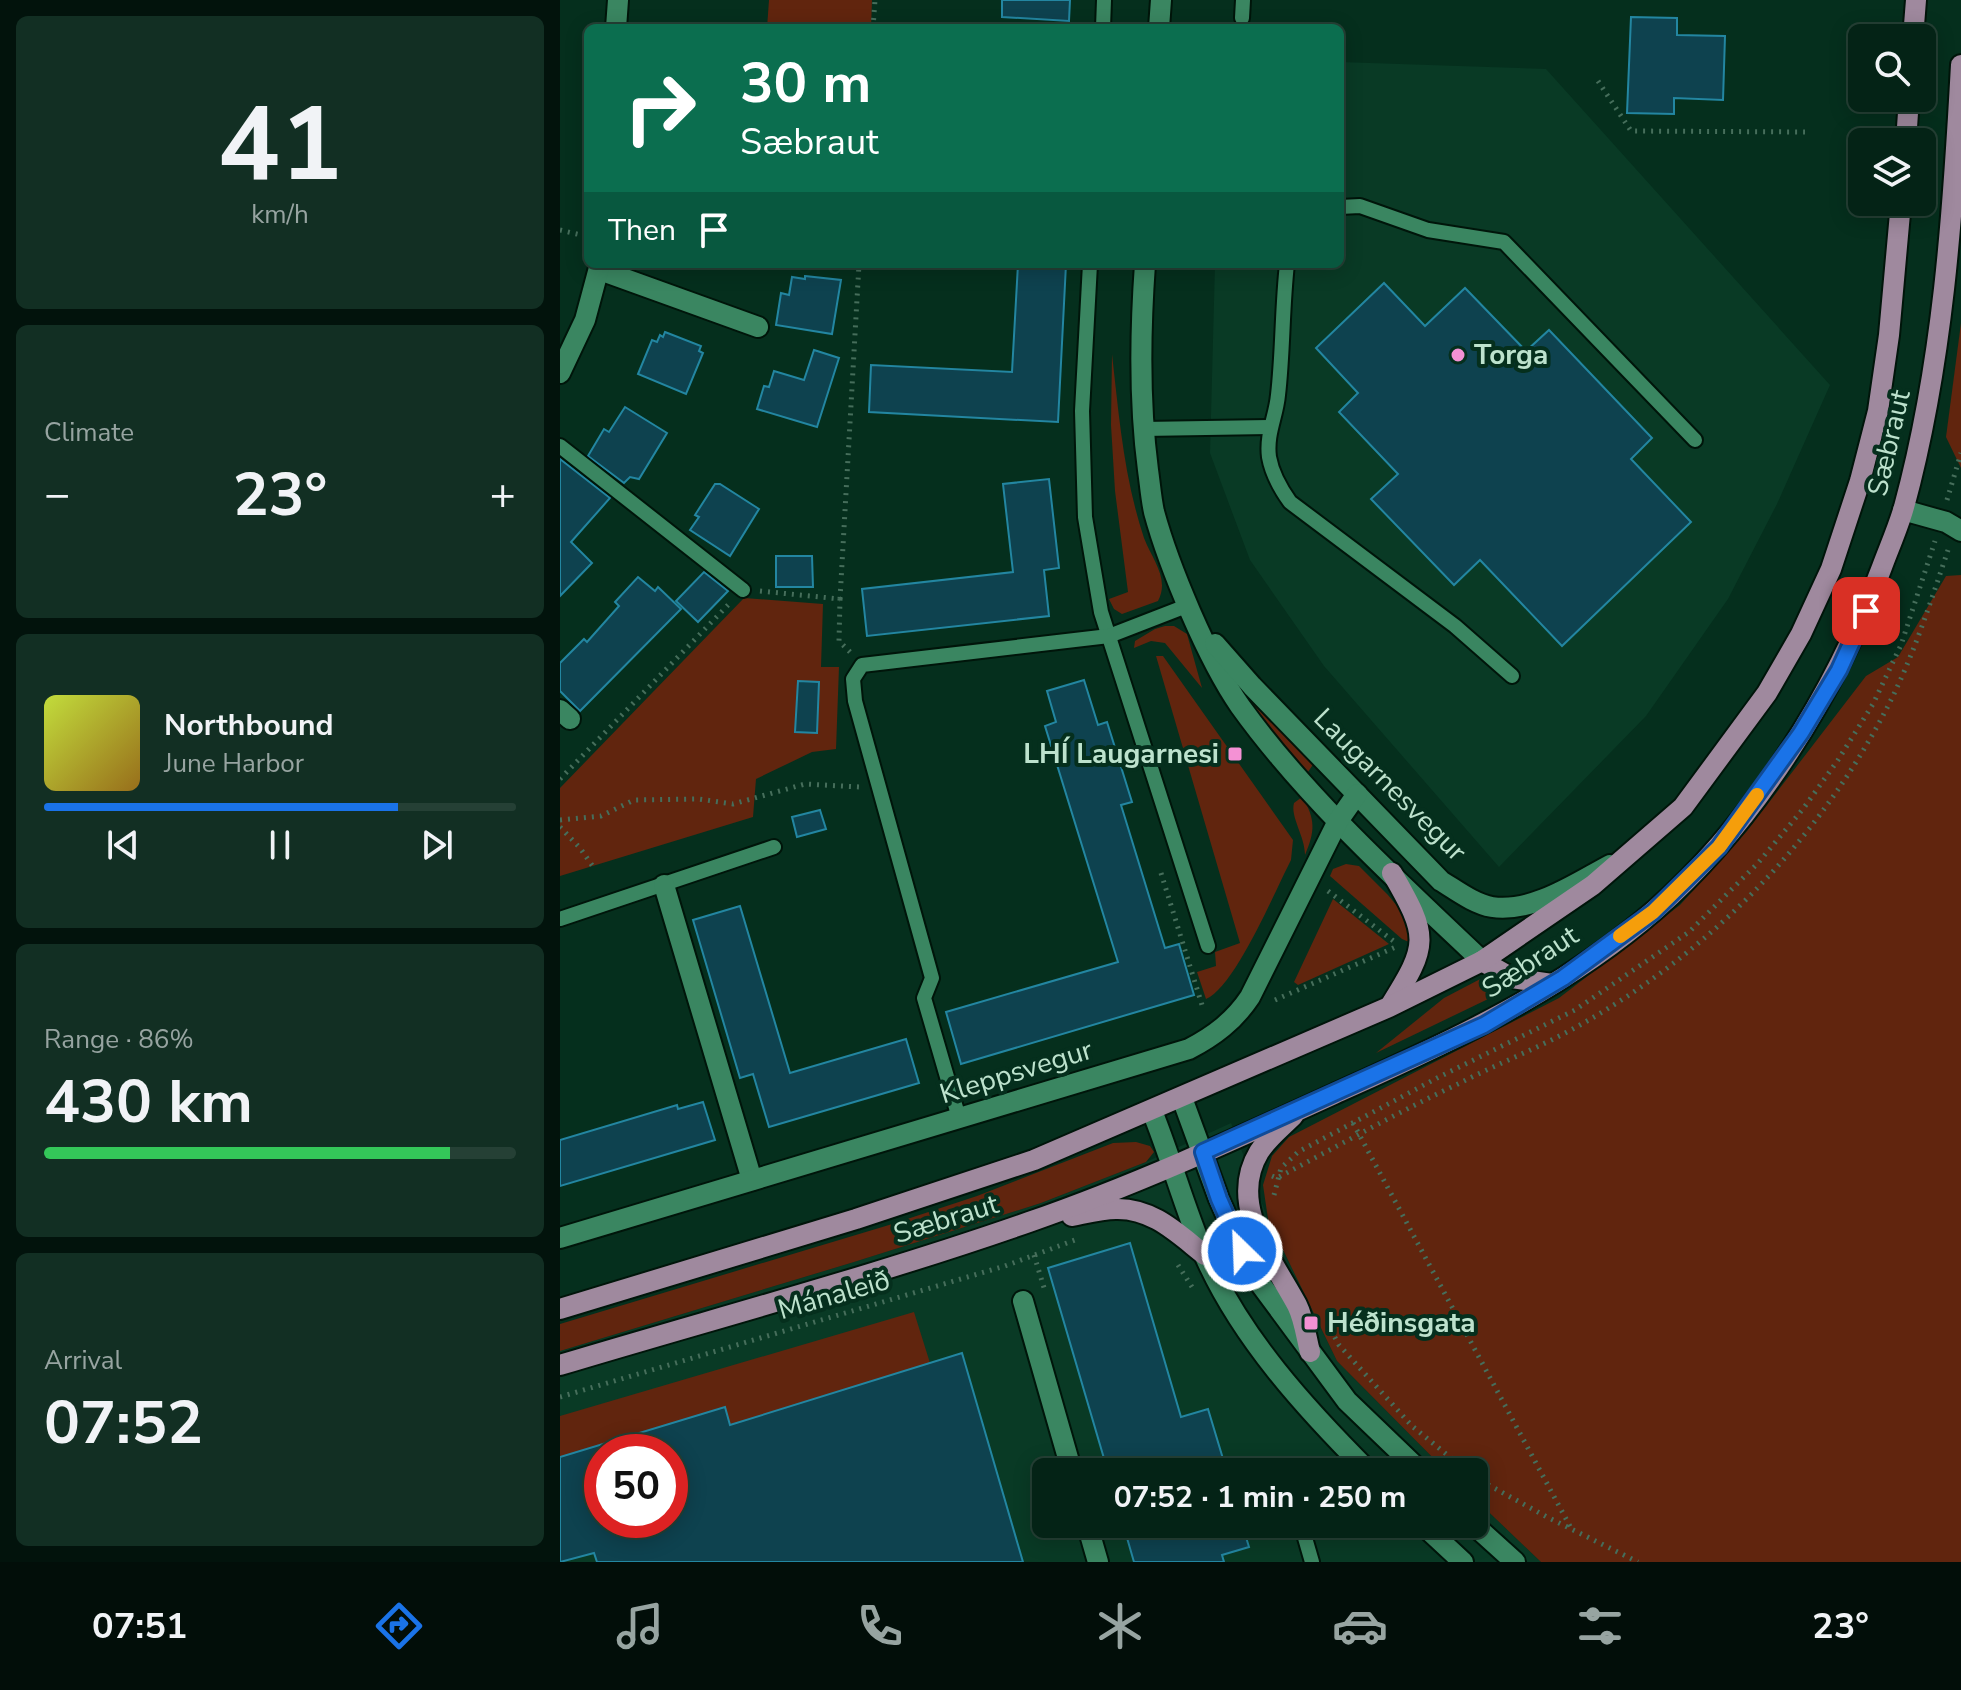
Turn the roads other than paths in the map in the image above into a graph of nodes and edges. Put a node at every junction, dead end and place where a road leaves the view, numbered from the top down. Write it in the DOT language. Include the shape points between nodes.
graph roads {
  1 [pos="618,0"];
  2 [pos="1104,0"];
  3 [pos="1161,0"];
  4 [pos="1243,0"];
  5 [pos="1916,0"];
  6 [pos="1242,18"];
  7 [pos="616,24"];
  8 [pos="1103,24"];
  9 [pos="1159,24"];
  10 [pos="1914,24"];
  11 [pos="1961,65"];
  12 [pos="1959,128"];
  13 [pos="1344,207"];
  14 [pos="1900,216"];
  15 [pos="600,268"];
  16 [pos="603,268"];
  17 [pos="1090,268"];
  18 [pos="1145,268"];
  19 [pos="1287,268"];
  20 [pos="758,327"];
  21 [pos="560,373"];
  22 [pos="1269,427"];
  23 [pos="1143,429"];
  24 [pos="1695,440"];
  25 [pos="560,446"];
  26 [pos="1903,510"];
  27 [pos="1961,531"];
  28 [pos="743,590"];
  29 [pos="1192,612"];
  30 [pos="1109,636"];
  31 [pos="1512,676"];
  32 [pos="1357,794"];
  33 [pos="1338,821"];
  34 [pos="774,847"];
  35 [pos="1624,858"];
  36 [pos="1392,873"];
  37 [pos="664,885"];
  38 [pos="560,919"];
  39 [pos="1208,946"];
  40 [pos="1482,961"];
  41 [pos="1552,984"];
  42 [pos="1389,1007"];
  43 [pos="1182,1098"];
  44 [pos="1152,1111"];
  45 [pos="1298,1111"];
  46 [pos="959,1118"];
  47 [pos="1203,1152"];
  48 [pos="1173,1165"];
  49 [pos="752,1180"];
  50 [pos="1029,1222"];
  51 [pos="560,1238"];
  52 [pos="1205,1255"];
  53 [pos="1023,1301"];
  54 [pos="560,1309"];
  55 [pos="1310,1352"];
  56 [pos="560,1365"];
  57 [pos="1068,1458"];
  58 [pos="1356,1458"];
  59 [pos="1406,1458"];
  60 [pos="1091,1538"];
  61 [pos="1305,1538"];
  62 [pos="1437,1538"];
  63 [pos="1488,1538"];
  64 [pos="1098,1562"];
  65 [pos="1312,1562"];
  66 [pos="1463,1562"];
  67 [pos="1515,1562"];
  1 -- 7 [label="street"];
  2 -- 8 [label="lane"];
  3 -- 9 [label="street"];
  4 -- 6 [label="lane"];
  5 -- 10 [label="main road"];
  11 -- 12 [label="main road, Sæbraut"];
  12 -- 26 [label="main road, Sæbraut" via="1933,376"];
  13 -- 24 [label="lane" via="1360,206 1428,230 1504,242"];
  14 -- 35 [label="main road, Sæbraut" via="1878,411 1831,569 1767,693 1683,807"];
  15 -- 21 [label="street" via="585,320"];
  16 -- 20 [label="street"];
  17 -- 30 [label="lane" via="1082,411 1085,517"];
  18 -- 23 [label="street, Laugarnesvegur"];
  19 -- 22 [label="lane" via="1278,399"];
  22 -- 23 [label="lane"];
  22 -- 31 [label="lane" via="1273,474 1290,502 1455,626"];
  23 -- 29 [label="street, Laugarnesvegur" via="1154,511"];
  25 -- 28 [label="lane"];
  26 -- 27 [label="street"];
  26 -- 41 [label="main road, Sæbraut" via="1839,670 1719,847 1653,912"];
  29 -- 30 [label="lane"];
  29 -- 32 [label="street, Laugarnesvegur" via="1252,686"];
  29 -- 33 [label="street, Laugarnesvegur" via="1238,703"];
  30 -- 39 [label="lane"];
  30 -- 46 [label="lane" via="862,665 853,679 932,978 924,998"];
  32 -- 33 [label="street, Kleppsvegur"];
  32 -- 35 [label="street, Laugarnesvegur" via="1441,881 1491,907 1515,907 1547,897"];
  33 -- 36 [label="street, Laugarnesvegur"];
  33 -- 46 [label="street, Kleppsvegur" via="1250,997 1214,1036 1189,1049"];
  34 -- 37 [label="lane"];
  35 -- 40 [label="main road, Sæbraut"];
  36 -- 40 [label="street, Laugarnesvegur"];
  36 -- 42 [label="main road" via="1414,911 1421,937 1415,966"];
  37 -- 38 [label="lane"];
  37 -- 49 [label="street"];
  40 -- 41 [label="main road" via="1512,978"];
  40 -- 42 [label="main road, Sæbraut"];
  41 -- 45 [label="main road, Sæbraut" via="1476,1029"];
  42 -- 43 [label="main road, Sæbraut"];
  43 -- 44 [label="main road, Sæbraut"];
  43 -- 47 [label="street"];
  44 -- 48 [label="street"];
  44 -- 54 [label="main road, Sæbraut" via="931,1196"];
  45 -- 47 [label="main road, Sæbraut"];
  45 -- 55 [label="main road" via="1259,1152 1250,1187 1251,1221 1298,1307"];
  46 -- 49 [label="street, Kleppsvegur"];
  47 -- 48 [label="main road, Sæbraut"];
  47 -- 55 [label="street" via="1242,1251"];
  48 -- 50 [label="main road, Sæbraut"];
  48 -- 52 [label="street"];
  49 -- 51 [label="street, Kleppsvegur"];
  50 -- 52 [label="main road" via="1117,1209 1144,1212"];
  50 -- 56 [label="main road, Sæbraut"];
  52 -- 58 [label="street" via="1251,1335"];
  53 -- 57 [label="street"];
  55 -- 59 [label="street" via="1347,1401"];
  60 -- 64 [label="street"];
  61 -- 65 [label="lane"];
  62 -- 66 [label="street"];
  63 -- 67 [label="street"];
}
